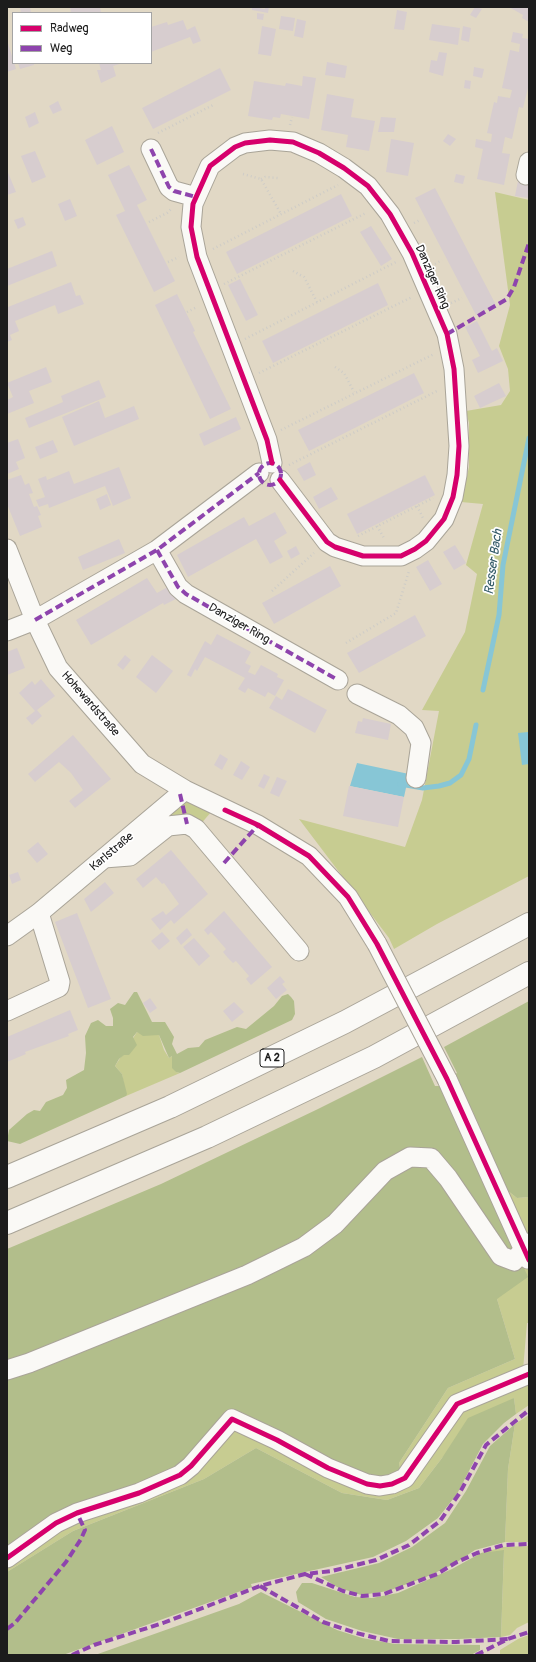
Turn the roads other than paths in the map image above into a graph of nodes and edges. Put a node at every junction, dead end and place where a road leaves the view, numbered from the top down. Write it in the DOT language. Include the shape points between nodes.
graph roads {
  1 [pos="151,149"];
  2 [pos="189,196"];
  3 [pos="273,471"];
  4 [pos="7,549"];
  5 [pos="157,550"];
  6 [pos="35,620"];
  7 [pos="7,631"];
  8 [pos="338,680"];
  9 [pos="357,694"];
  10 [pos="416,778"];
  11 [pos="185,790"];
  12 [pos="104,858"];
  13 [pos="39,913"];
  14 [pos="529,924"];
  15 [pos="7,936"];
  16 [pos="300,951"];
  17 [pos="529,973"];
  18 [pos="7,1011"];
  19 [pos="7,1177"];
  20 [pos="7,1223"];
  21 [pos="527,1251"];
  22 [pos="7,1370"];
  23 [pos="529,1374"];
  24 [pos="7,1558"];
  1 -- 2 [label="street" via="165,182 174,191"];
  2 -- 3 [label="street, Danziger Ring" via="193,204 191,227 197,257 267,440"];
  2 -- 3 [label="street, Danziger Ring" via="210,166 235,147 270,140 293,142 319,153 368,186 383,204 412,254 447,334 455,382 459,446 453,498 444,519 432,536 402,556 363,556 331,544"];
  3 -- 5 [label="street"];
  4 -- 6 [label="street, Hohewardstraße"];
  5 -- 6 [label="street"];
  5 -- 8 [label="street, Danziger Ring" via="178,587 186,594"];
  6 -- 7 [label="street"];
  6 -- 11 [label="street, Hohewardstraße" via="58,668 82,696 142,764"];
  9 -- 10 [label="street" via="399,715 414,728 421,743"];
  11 -- 12 [label="street, Karlstraße"];
  11 -- 21 [label="street, Hohewardstraße, bridge" via="258,825 309,856 348,897 377,944 447,1079"];
  12 -- 13 [label="street, Karlstraße"];
  12 -- 16 [label="street" via="130,856 168,826 187,824 196,829"];
  13 -- 15 [label="street, Karlstraße"];
  13 -- 18 [label="street" via="60,982 59,987"];
  14 -- 19 [label="highway, A 2" via="345,1022 170,1107"];
  17 -- 20 [label="highway" via="374,1056 207,1137"];
  21 -- 22 [label="street" via="514,1261 501,1256 432,1158 410,1157 385,1171 335,1224 304,1248 247,1275"];
  23 -- 24 [label="street" via="457,1404 405,1478 392,1484 366,1484 328,1468 232,1419 180,1475 56,1523"];
}
